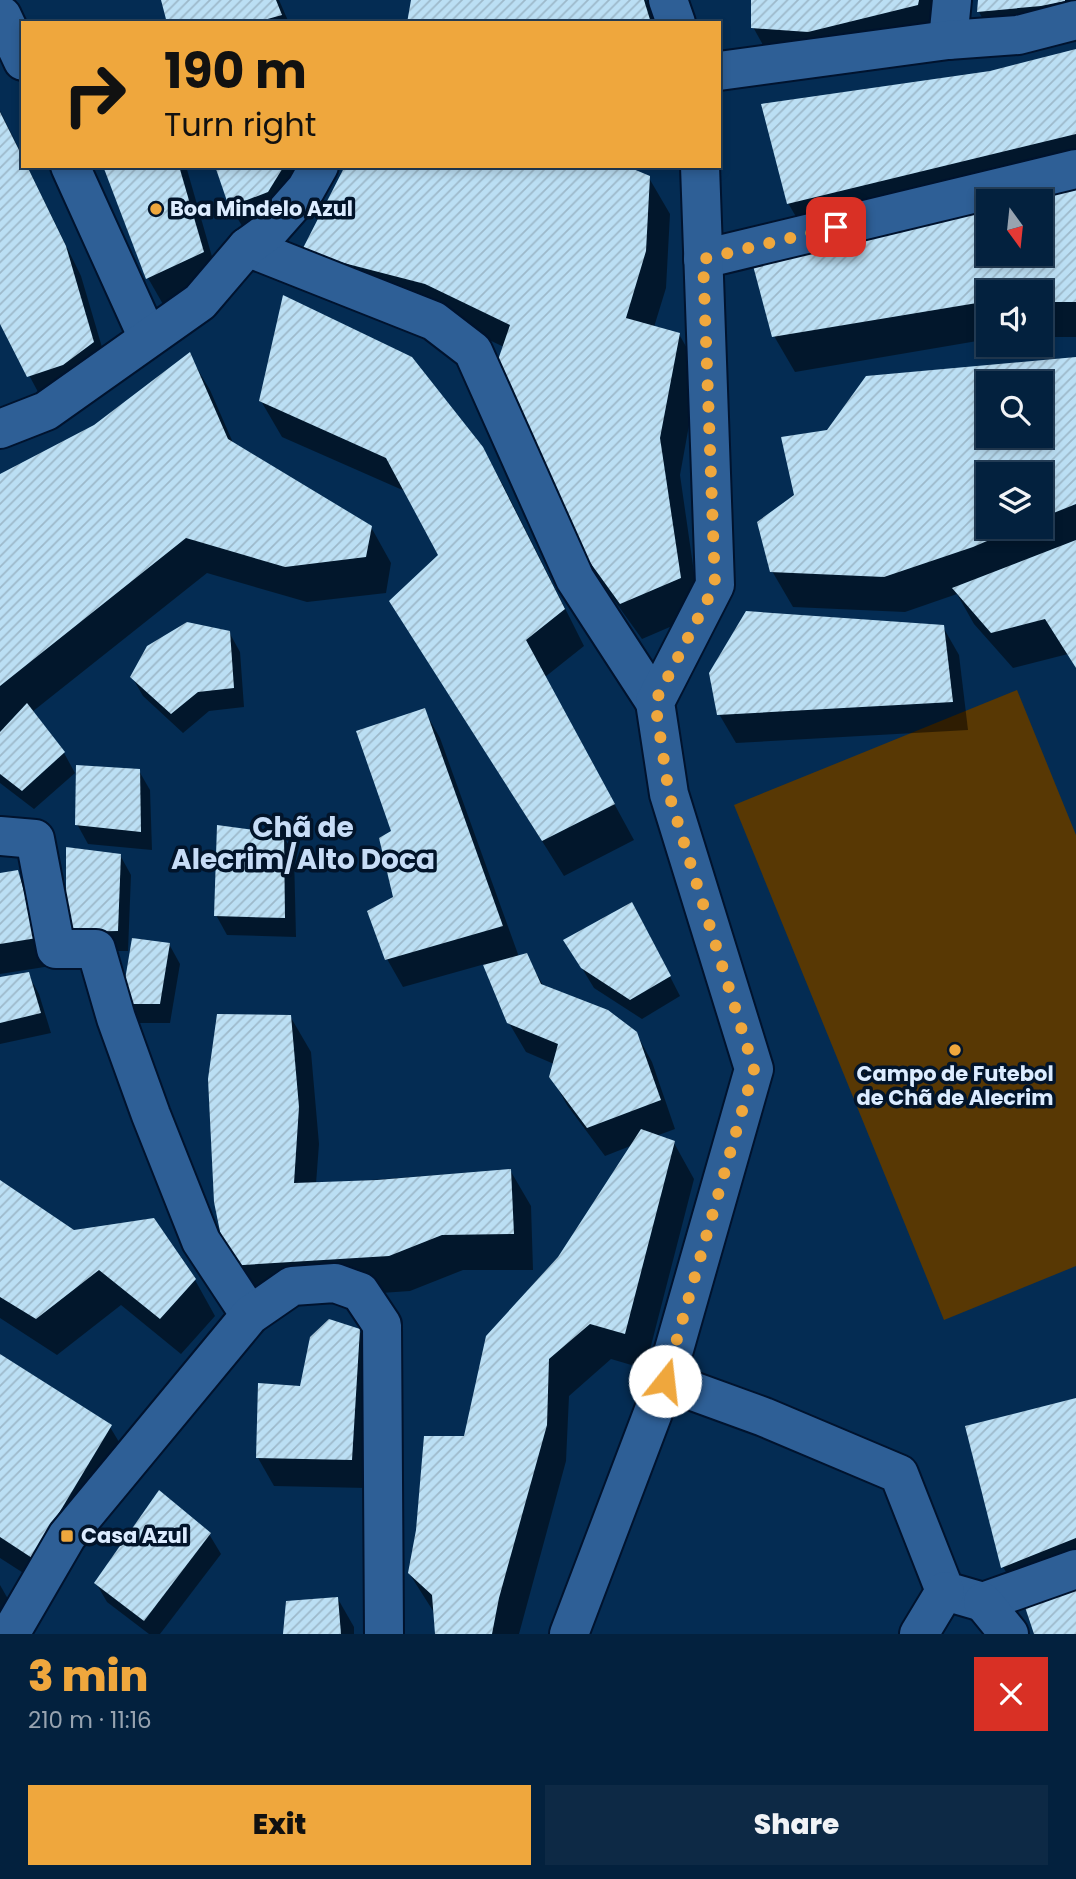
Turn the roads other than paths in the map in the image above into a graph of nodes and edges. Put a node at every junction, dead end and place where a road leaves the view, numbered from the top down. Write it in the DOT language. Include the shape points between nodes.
graph roads {
  1 [pos="668,0"];
  2 [pos="952,0"];
  3 [pos="11,11"];
  4 [pos="1076,20"];
  5 [pos="675,21"];
  6 [pos="948,40"];
  7 [pos="21,53"];
  8 [pos="721,71"];
  9 [pos="71,168"];
  10 [pos="318,168"];
  11 [pos="700,168"];
  12 [pos="1076,169"];
  13 [pos="247,247"];
  14 [pos="703,259"];
  15 [pos="148,338"];
  16 [pos="0,429"];
  17 [pos="655,702"];
  18 [pos="0,836"];
  19 [pos="250,1315"];
  20 [pos="665,1381"];
  21 [pos="1076,1569"];
  22 [pos="946,1591"];
  23 [pos="983,1602"];
  24 [pos="10,1634"];
  25 [pos="384,1634"];
  26 [pos="569,1634"];
  27 [pos="919,1634"];
  28 [pos="1009,1634"];
  1 -- 5 [label="street"];
  2 -- 6 [label="street"];
  3 -- 7 [label="street"];
  4 -- 6 [label="street" via="1018,35"];
  6 -- 8 [label="street"];
  9 -- 15 [label="street"];
  10 -- 13 [label="street" via="269,231"];
  11 -- 14 [label="street"];
  12 -- 14 [label="street"];
  13 -- 15 [label="street" via="200,302"];
  13 -- 17 [label="street" via="434,321 472,351 575,579"];
  14 -- 17 [label="street" via="715,585"];
  15 -- 16 [label="street" via="46,411"];
  17 -- 20 [label="street" via="669,794 754,1069"];
  18 -- 19 [label="street" via="35,839 56,949 96,949 133,1067 201,1241"];
  19 -- 24 [label="street" via="67,1536"];
  19 -- 25 [label="street" via="292,1286 335,1283 360,1292 383,1325"];
  20 -- 22 [label="street" via="899,1474"];
  20 -- 26 [label="street"];
  21 -- 23 [label="street"];
  22 -- 23 [label="street"];
  22 -- 27 [label="street"];
  23 -- 28 [label="street"];
}
